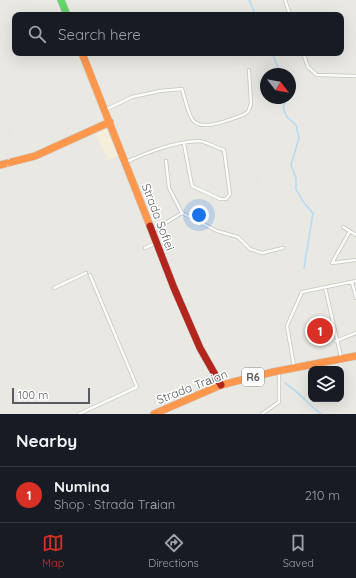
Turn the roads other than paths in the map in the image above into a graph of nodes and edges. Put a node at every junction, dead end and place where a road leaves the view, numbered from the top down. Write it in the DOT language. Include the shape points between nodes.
graph roads {
  1 [pos="61,0"];
  2 [pos="285,0"];
  3 [pos="66,12"];
  4 [pos="289,12"];
  5 [pos="83,56"];
  6 [pos="304,56"];
  7 [pos="249,70"];
  8 [pos="356,76"];
  9 [pos="105,110"];
  10 [pos="110,122"];
  11 [pos="184,144"];
  12 [pos="166,161"];
  13 [pos="125,162"];
  14 [pos="0,165"];
  15 [pos="182,213"];
  16 [pos="343,227"];
  17 [pos="350,231"];
  18 [pos="152,232"];
  19 [pos="356,235"];
  20 [pos="156,243"];
  21 [pos="146,248"];
  22 [pos="284,248"];
  23 [pos="356,260"];
  24 [pos="354,282"];
  25 [pos="325,287"];
  26 [pos="54,288"];
  27 [pos="356,298"];
  28 [pos="356,333"];
  29 [pos="336,341"];
  30 [pos="356,356"];
  31 [pos="341,359"];
  32 [pos="295,368"];
  33 [pos="279,371"];
  34 [pos="221,386"];
  35 [pos="165,412"];
  36 [pos="79,414"];
  37 [pos="154,414"];
  38 [pos="262,414"];
  1 -- 3 [label="main road"];
  2 -- 4 [label="lane"];
  5 -- 9 [label="main road, Strada Sofiei"];
  6 -- 8 [label="lane" via="308,67 317,75"];
  7 -- 9 [label="lane" via="251,104 248,112 208,125 200,125 193,120 182,89 132,97"];
  9 -- 10 [label="main road, Strada Sofiei"];
  10 -- 13 [label="main road, Strada Sofiei"];
  10 -- 14 [label="main road" via="35,156"];
  11 -- 11 [label="lane" via="192,186 220,199 226,199 230,194 224,150 199,141"];
  11 -- 13 [label="lane" via="167,146"];
  12 -- 15 [label="lane" via="169,188"];
  13 -- 18 [label="main road, Strada Sofiei"];
  15 -- 18 [label="lane"];
  15 -- 22 [label="lane" via="217,231 238,237 250,249 262,253"];
  16 -- 17 [label="lane"];
  17 -- 19 [label="lane"];
  17 -- 23 [label="lane" via="332,263"];
  18 -- 20 [label="main road, Strada Sofiei"];
  20 -- 21 [label="lane"];
  20 -- 34 [label="main road, Strada Sofiei" via="200,348"];
  24 -- 25 [label="lane"];
  24 -- 27 [label="lane"];
  25 -- 29 [label="lane"];
  25 -- 32 [label="lane" via="302,292 287,326"];
  26 -- 36 [label="lane" via="88,274 137,387"];
  28 -- 29 [label="lane"];
  29 -- 31 [label="lane"];
  30 -- 31 [label="main road, Strada Trаian / R6"];
  31 -- 32 [label="main road, Strada Trаian / R6"];
  32 -- 33 [label="main road, Strada Trаian / R6"];
  33 -- 34 [label="main road, Strada Trаian / R6"];
  33 -- 38 [label="lane" via="279,402"];
  34 -- 35 [label="main road, Strada Trаian / R6"];
  35 -- 37 [label="main road, Strada Trаian / R6"];
}
